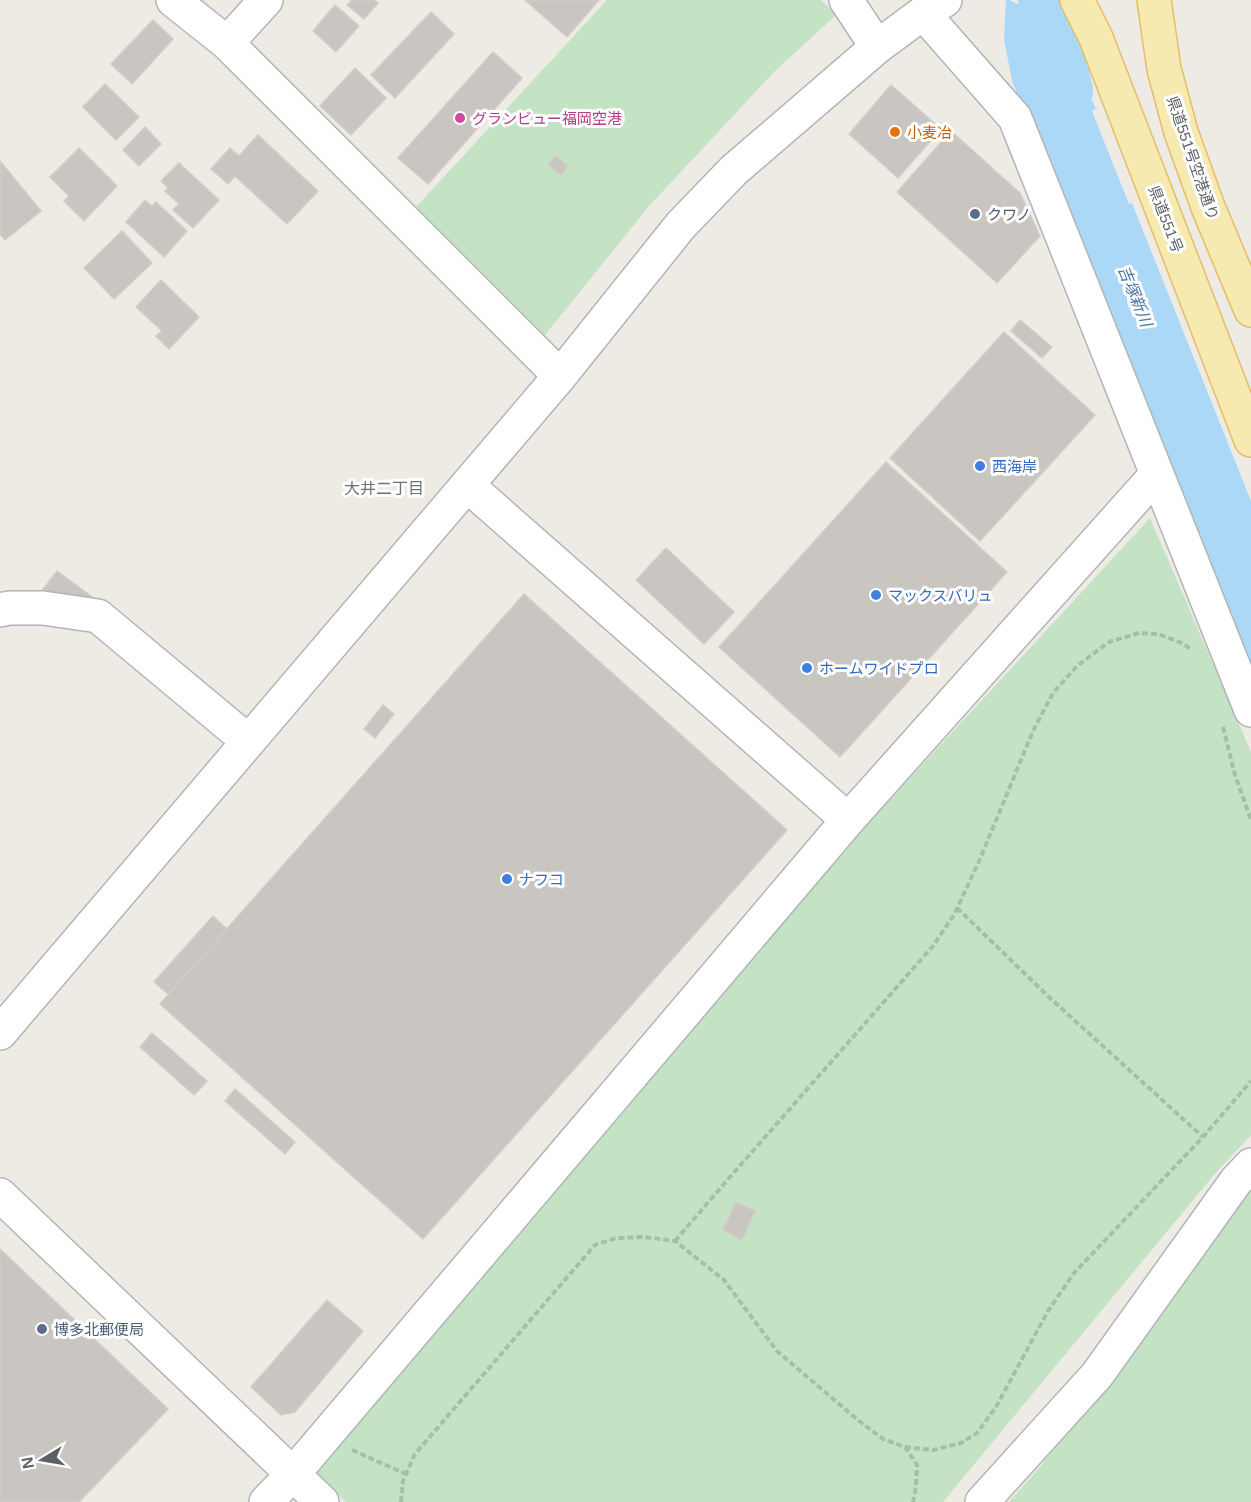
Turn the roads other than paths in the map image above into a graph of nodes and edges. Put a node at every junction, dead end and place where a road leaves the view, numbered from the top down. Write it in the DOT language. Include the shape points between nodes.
graph roads {
  1 [pos="173,0"];
  2 [pos="266,0"];
  3 [pos="846,0"];
  4 [pos="1077,0"];
  5 [pos="1154,0"];
  6 [pos="934,7"];
  7 [pos="227,43"];
  8 [pos="877,48"];
  9 [pos="1251,310"];
  10 [pos="560,376"];
  11 [pos="1251,440"];
  12 [pos="1156,475"];
  13 [pos="467,485"];
  14 [pos="0,610"];
  15 [pos="1236,716"];
  16 [pos="248,741"];
  17 [pos="848,820"];
  18 [pos="0,1033"];
  19 [pos="1251,1165"];
  20 [pos="0,1195"];
  21 [pos="293,1474"];
  22 [pos="267,1502"];
  23 [pos="322,1502"];
  24 [pos="982,1502"];
  1 -- 7 [label="street"];
  2 -- 7 [label="street"];
  3 -- 8 [label="street"];
  4 -- 11 [label="main road, 県道551号"];
  5 -- 9 [label="main road, 県道551号空港通り" via="1164,69 1181,132"];
  6 -- 8 [label="street"];
  6 -- 12 [label="street" via="1015,118"];
  7 -- 10 [label="street"];
  8 -- 10 [label="street" via="734,170 681,225"];
  10 -- 13 [label="street"];
  12 -- 15 [label="street"];
  12 -- 17 [label="street"];
  13 -- 16 [label="street"];
  13 -- 17 [label="street"];
  14 -- 16 [label="street" via="43,608 98,616"];
  16 -- 18 [label="street"];
  17 -- 21 [label="street"];
  19 -- 24 [label="street" via="1097,1376"];
  20 -- 21 [label="street"];
  21 -- 22 [label="street"];
  21 -- 23 [label="street"];
}
